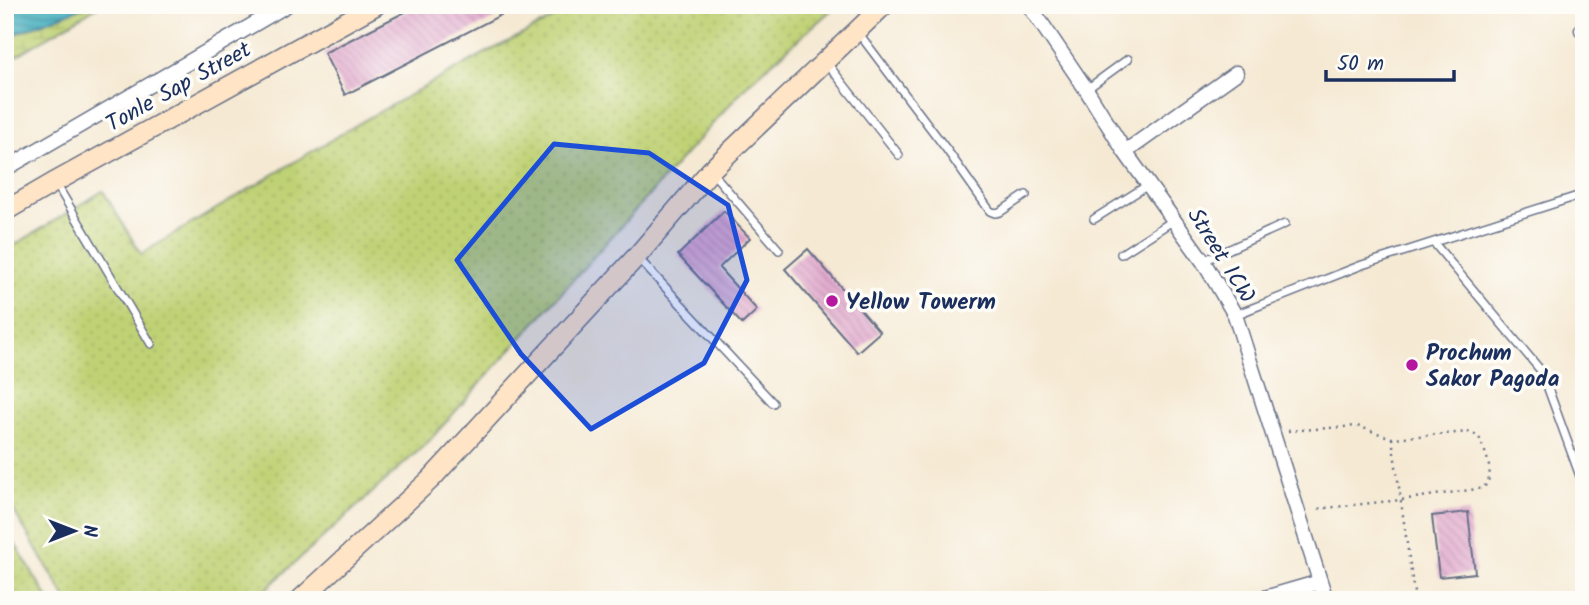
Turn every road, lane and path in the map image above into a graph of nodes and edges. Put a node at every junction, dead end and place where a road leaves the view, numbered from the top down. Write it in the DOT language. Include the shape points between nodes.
graph roads {
  1 [pos="287,5"];
  2 [pos="376,5"];
  3 [pos="884,5"];
  4 [pos="1029,5"];
  5 [pos="1581,5"];
  6 [pos="856,31"];
  7 [pos="1583,32"];
  8 [pos="1128,59"];
  9 [pos="826,62"];
  10 [pos="1236,73"];
  11 [pos="1086,89"];
  12 [pos="1125,152"];
  13 [pos="899,155"];
  14 [pos="5,169"];
  15 [pos="711,170"];
  16 [pos="55,182"];
  17 [pos="1149,184"];
  18 [pos="1584,194"];
  19 [pos="1026,195"];
  20 [pos="5,211"];
  21 [pos="1094,219"];
  22 [pos="1174,219"];
  23 [pos="1285,224"];
  24 [pos="1434,243"];
  25 [pos="779,250"];
  26 [pos="1121,254"];
  27 [pos="636,256"];
  28 [pos="1203,261"];
  29 [pos="1235,315"];
  30 [pos="151,345"];
  31 [pos="773,403"];
  32 [pos="1272,432"];
  33 [pos="1392,438"];
  34 [pos="1584,462"];
  35 [pos="1575,466"];
  36 [pos="1584,487"];
  37 [pos="1401,500"];
  38 [pos="1297,511"];
  39 [pos="1321,582"];
  40 [pos="300,600"];
  41 [pos="1258,600"];
  42 [pos="1326,600"];
  43 [pos="1415,600"];
  1 -- 14 [label="street"];
  2 -- 16 [label="street, Tonle Sap Street"];
  3 -- 6 [label="street"];
  4 -- 11 [label="street, Street 1CW"];
  5 -- 7 [label="lane"];
  6 -- 9 [label="street"];
  6 -- 19 [label="lane" via="990,211 1000,212"];
  8 -- 11 [label="lane"];
  9 -- 13 [label="lane"];
  9 -- 15 [label="street"];
  10 -- 12 [label="street"];
  11 -- 12 [label="street, Street 1CW"];
  12 -- 17 [label="street, Street 1CW"];
  15 -- 25 [label="lane"];
  15 -- 27 [label="street"];
  16 -- 20 [label="street, Tonle Sap Street"];
  16 -- 30 [label="lane"];
  17 -- 21 [label="lane"];
  17 -- 22 [label="street, Street 1CW"];
  18 -- 24 [label="lane"];
  22 -- 26 [label="lane"];
  22 -- 28 [label="street, Street 1CW"];
  23 -- 28 [label="lane"];
  24 -- 29 [label="lane" via="1362,265"];
  24 -- 35 [label="lane" via="1542,372"];
  27 -- 31 [label="lane"];
  27 -- 40 [label="street" via="431,479"];
  28 -- 29 [label="street, Street 1CW"];
  29 -- 32 [label="street, Street 1CW"];
  32 -- 33 [label="path" via="1357,426"];
  32 -- 38 [label="street, Street 1CW"];
  33 -- 37 [label="path"];
  33 -- 37 [label="path" via="1470,432 1479,437 1490,473 1483,488"];
  34 -- 35 [label="lane"];
  35 -- 36 [label="lane"];
  37 -- 38 [label="path"];
  37 -- 43 [label="path"];
  38 -- 39 [label="street, Street 1CW"];
  39 -- 41 [label="street"];
  39 -- 42 [label="street, Street 1CW"];
}
